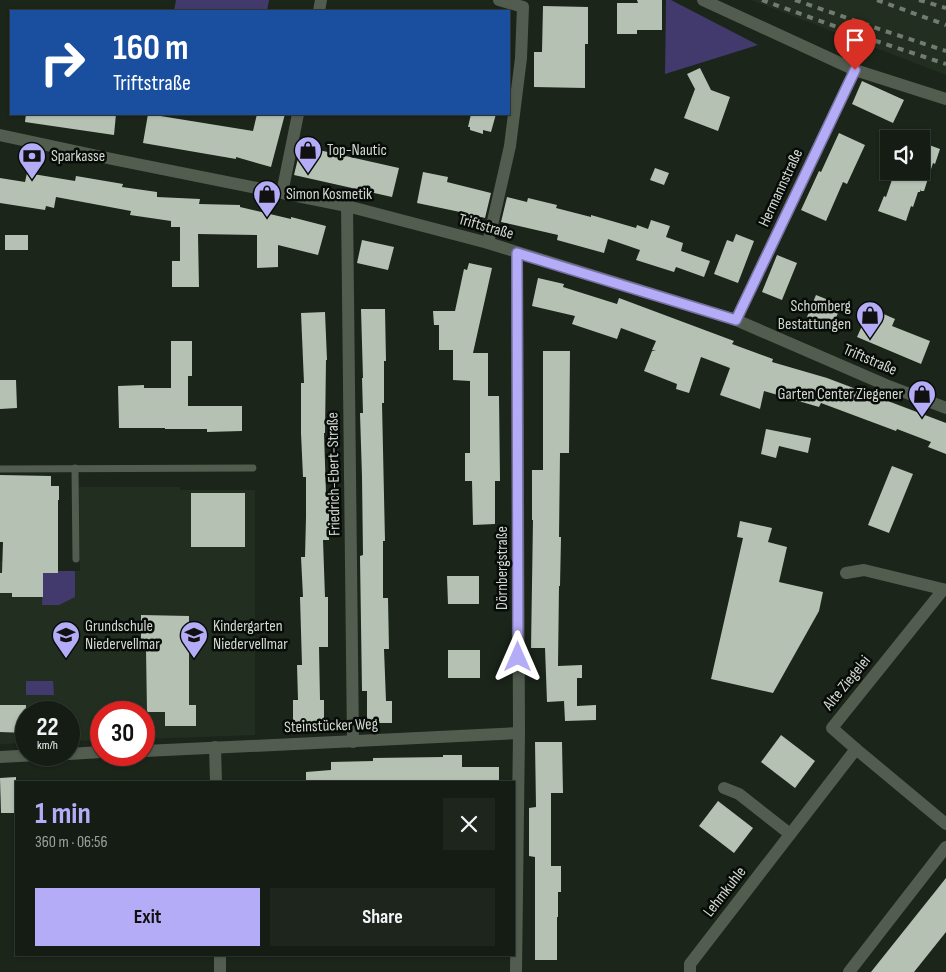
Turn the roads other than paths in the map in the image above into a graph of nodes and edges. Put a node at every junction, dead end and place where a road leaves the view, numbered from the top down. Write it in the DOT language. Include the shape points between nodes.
graph roads {
  1 [pos="499,0"];
  2 [pos="703,0"];
  3 [pos="855,70"];
  4 [pos="946,98"];
  5 [pos="298,115"];
  6 [pos="0,135"];
  7 [pos="282,193"];
  8 [pos="347,206"];
  9 [pos="488,243"];
  10 [pos="517,253"];
  11 [pos="736,320"];
  12 [pos="946,408"];
  13 [pos="75,468"];
  14 [pos="254,468"];
  15 [pos="0,469"];
  16 [pos="76,558"];
  17 [pos="846,573"];
  18 [pos="944,590"];
  19 [pos="518,734"];
  20 [pos="353,742"];
  21 [pos="215,747"];
  22 [pos="856,749"];
  23 [pos="155,750"];
  24 [pos="15,756"];
  25 [pos="0,757"];
  26 [pos="216,781"];
  27 [pos="724,788"];
  28 [pos="946,824"];
  29 [pos="790,834"];
  30 [pos="946,847"];
  31 [pos="220,956"];
  32 [pos="220,972"];
  33 [pos="516,972"];
  34 [pos="690,972"];
  35 [pos="849,972"];
  1 -- 9 [label="street" via="523,7 521,58 510,146"];
  2 -- 3 [label="street"];
  3 -- 4 [label="street"];
  3 -- 11 [label="street, Hermannstraße"];
  5 -- 7 [label="street"];
  6 -- 7 [label="street, Triftstraße"];
  7 -- 8 [label="street, Triftstraße"];
  8 -- 9 [label="street, Triftstraße"];
  8 -- 20 [label="street, Friedrich-Ebert-Straße"];
  9 -- 10 [label="street, Triftstraße"];
  10 -- 11 [label="street, Triftstraße"];
  10 -- 19 [label="street, Dörnbergstraße"];
  11 -- 12 [label="street, Triftstraße"];
  13 -- 14 [label="lane"];
  13 -- 15 [label="lane"];
  13 -- 16 [label="lane"];
  17 -- 18 [label="street, Alte Ziegelei" via="864,570"];
  18 -- 22 [label="street, Alte Ziegelei" via="832,728"];
  19 -- 20 [label="street, Steinstücker Weg"];
  19 -- 33 [label="street, Dörnbergstraße"];
  20 -- 21 [label="street, Steinstücker Weg"];
  21 -- 23 [label="street, Steinstücker Weg"];
  21 -- 26 [label="street"];
  22 -- 28 [label="street, Alte Ziegelei"];
  22 -- 29 [label="street, Lehmkuhle"];
  24 -- 25 [label="street"];
  27 -- 29 [label="street" via="739,794"];
  29 -- 34 [label="street, Lehmkuhle" via="690,964"];
  30 -- 35 [label="street"];
  31 -- 32 [label="street"];
}
